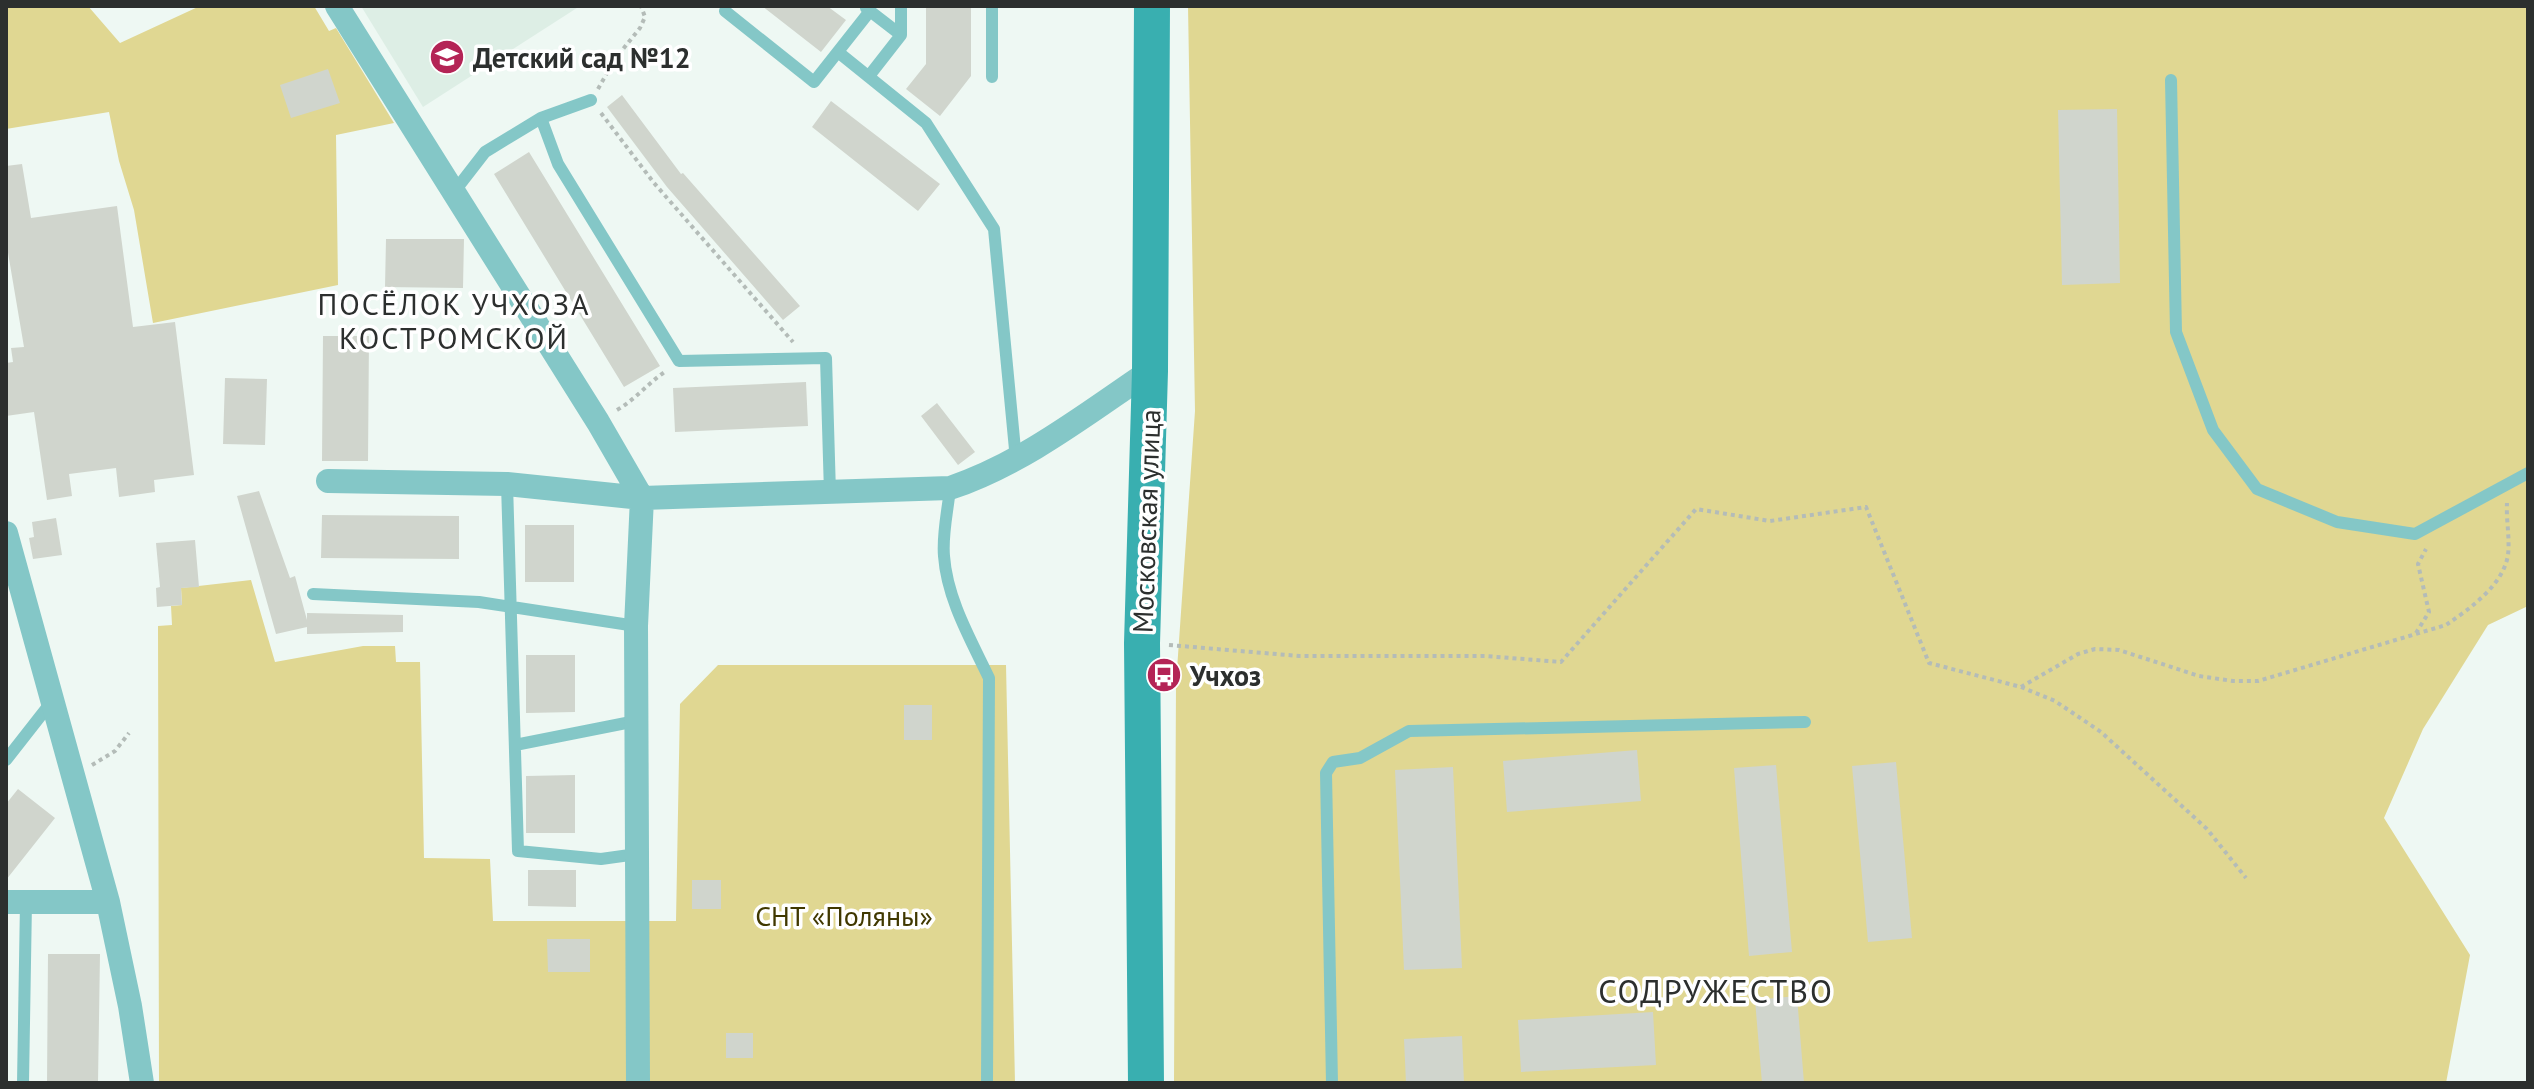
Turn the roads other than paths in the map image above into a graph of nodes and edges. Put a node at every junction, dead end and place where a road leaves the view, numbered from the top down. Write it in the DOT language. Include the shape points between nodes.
graph roads {
  1 [pos="337,6"];
  2 [pos="901,6"];
  3 [pos="992,6"];
  4 [pos="1152,6"];
  5 [pos="867,8"];
  6 [pos="725,11"];
  7 [pos="901,35"];
  8 [pos="838,52"];
  9 [pos="869,76"];
  10 [pos="992,77"];
  11 [pos="2171,80"];
  12 [pos="591,100"];
  13 [pos="541,118"];
  14 [pos="454,192"];
  15 [pos="1150,371"];
  16 [pos="1016,460"];
  17 [pos="2528,473"];
  18 [pos="328,481"];
  19 [pos="507,484"];
  20 [pos="950,488"];
  21 [pos="830,493"];
  22 [pos="642,498"];
  23 [pos="6,533"];
  24 [pos="313,594"];
  25 [pos="511,606"];
  26 [pos="636,626"];
  27 [pos="53,700"];
  28 [pos="636,721"];
  29 [pos="1805,722"];
  30 [pos="515,745"];
  31 [pos="8,754"];
  32 [pos="637,854"];
  33 [pos="16,902"];
  34 [pos="108,902"];
  35 [pos="23,1083"];
  36 [pos="142,1083"];
  37 [pos="638,1083"];
  38 [pos="987,1083"];
  39 [pos="1146,1083"];
  40 [pos="1332,1083"];
  1 -- 14 [label="street"];
  2 -- 7 [label="lane"];
  3 -- 10 [label="lane"];
  4 -- 15 [label="main road, Московская улица"];
  5 -- 7 [label="lane"];
  5 -- 8 [label="lane"];
  6 -- 8 [label="lane" via="814,82"];
  7 -- 9 [label="lane"];
  8 -- 9 [label="lane"];
  9 -- 16 [label="lane" via="926,123 994,229"];
  11 -- 17 [label="lane" via="2176,332 2213,430 2257,489 2337,522 2415,534"];
  12 -- 13 [label="lane"];
  13 -- 14 [label="lane" via="485,152"];
  13 -- 21 [label="lane" via="558,164 679,361 826,358"];
  14 -- 22 [label="street"];
  15 -- 16 [label="street"];
  15 -- 39 [label="main road, Московская улица" via="1142,643"];
  16 -- 20 [label="street"];
  18 -- 19 [label="street"];
  19 -- 22 [label="street"];
  19 -- 25 [label="lane"];
  20 -- 21 [label="street"];
  20 -- 38 [label="lane" via="946,573 989,678"];
  21 -- 22 [label="street"];
  22 -- 26 [label="street"];
  23 -- 27 [label="street"];
  24 -- 25 [label="lane"];
  25 -- 26 [label="lane"];
  25 -- 30 [label="lane"];
  26 -- 28 [label="street"];
  27 -- 31 [label="lane"];
  27 -- 34 [label="street"];
  28 -- 30 [label="lane"];
  28 -- 32 [label="street"];
  29 -- 40 [label="lane" via="1409,731 1360,758 1333,762 1326,773"];
  30 -- 32 [label="lane" via="518,851 601,859"];
  32 -- 37 [label="street"];
  33 -- 34 [label="street"];
  33 -- 35 [label="lane"];
  34 -- 36 [label="street"];
}
